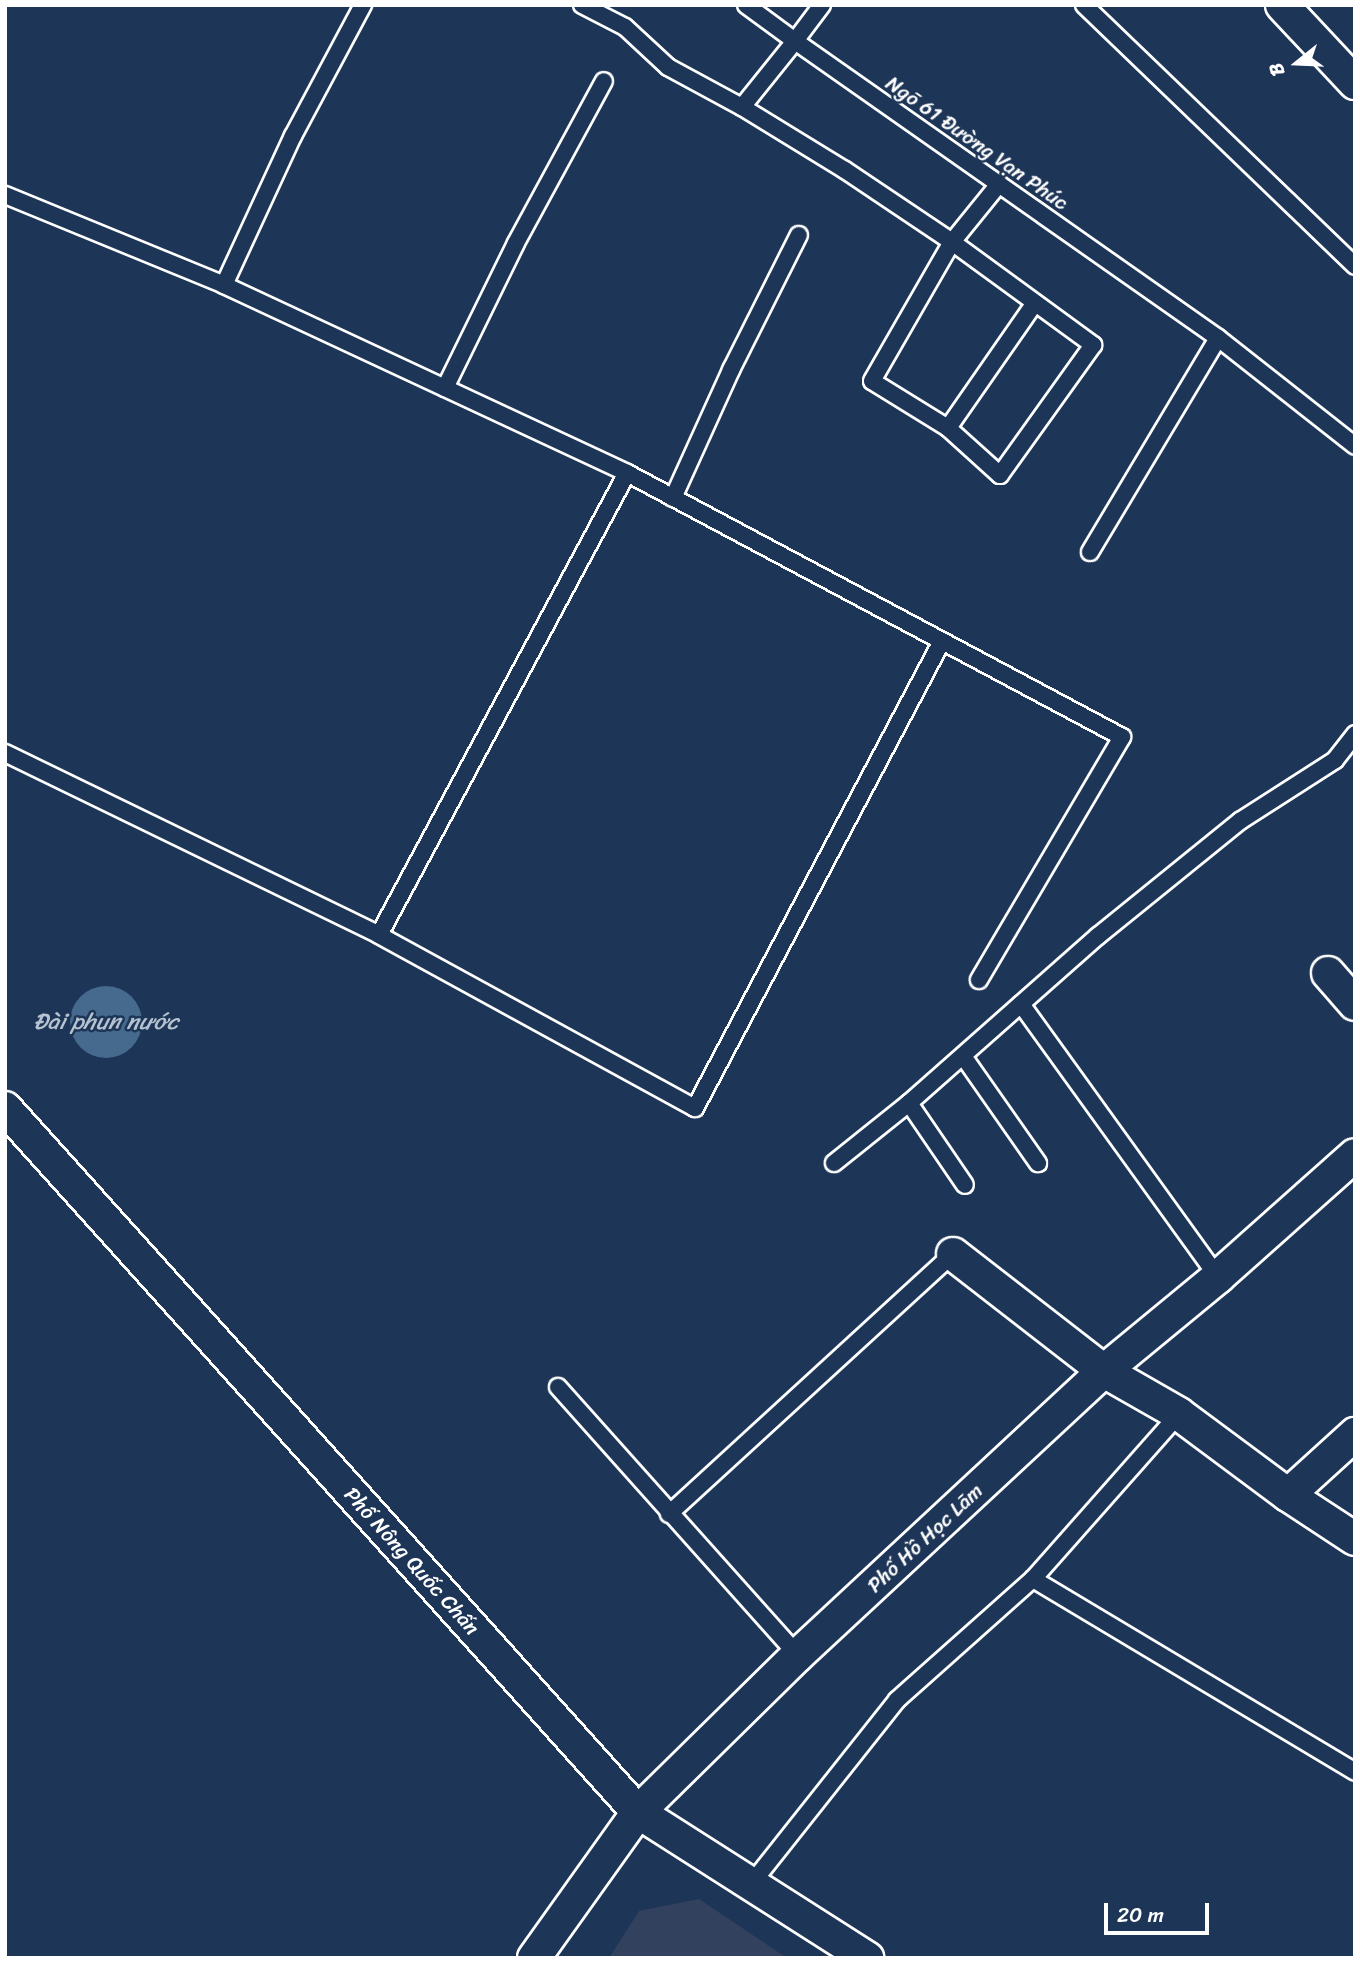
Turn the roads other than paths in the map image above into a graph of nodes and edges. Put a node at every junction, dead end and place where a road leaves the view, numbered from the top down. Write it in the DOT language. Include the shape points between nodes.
graph roads {
  1 [pos="363,5"];
  2 [pos="582,5"];
  3 [pos="746,5"];
  4 [pos="822,5"];
  5 [pos="1084,5"];
  6 [pos="1282,5"];
  7 [pos="795,41"];
  8 [pos="604,81"];
  9 [pos="1355,83"];
  10 [pos="742,107"];
  11 [pos="999,184"];
  12 [pos="5,195"];
  13 [pos="799,235"];
  14 [pos="952,242"];
  15 [pos="1355,266"];
  16 [pos="224,285"];
  17 [pos="1035,303"];
  18 [pos="1219,338"];
  19 [pos="445,388"];
  20 [pos="948,428"];
  21 [pos="1355,446"];
  22 [pos="627,473"];
  23 [pos="673,498"];
  24 [pos="1090,551"];
  25 [pos="942,641"];
  26 [pos="1355,734"];
  27 [pos="5,753"];
  28 [pos="379,935"];
  29 [pos="1328,973"];
  30 [pos="979,980"];
  31 [pos="1021,1004"];
  32 [pos="1355,1004"];
  33 [pos="963,1056"];
  34 [pos="909,1103"];
  35 [pos="5,1108"];
  36 [pos="1355,1155"];
  37 [pos="834,1163"];
  38 [pos="1038,1163"];
  39 [pos="965,1185"];
  40 [pos="953,1254"];
  41 [pos="1218,1277"];
  42 [pos="1104,1371"];
  43 [pos="558,1387"];
  44 [pos="1179,1414"];
  45 [pos="1355,1434"];
  46 [pos="1288,1495"];
  47 [pos="669,1514"];
  48 [pos="1355,1539"];
  49 [pos="1032,1579"];
  50 [pos="798,1655"];
  51 [pos="1355,1772"];
  52 [pos="638,1812"];
  53 [pos="752,1883"];
  54 [pos="534,1958"];
  55 [pos="867,1958"];
  1 -- 16 [label="lane" via="293,136"];
  2 -- 10 [label="lane" via="625,27 668,67"];
  3 -- 7 [label="lane, Ngõ 61 Đường Vạn Phúc"];
  4 -- 7 [label="lane"];
  5 -- 15 [label="lane"];
  6 -- 9 [label="street"];
  7 -- 10 [label="lane"];
  7 -- 11 [label="lane, Ngõ 61 Đường Vạn Phúc"];
  8 -- 19 [label="lane" via="516,243"];
  10 -- 14 [label="lane"];
  11 -- 14 [label="lane"];
  11 -- 18 [label="lane, Ngõ 61 Đường Vạn Phúc"];
  12 -- 16 [label="lane"];
  13 -- 23 [label="lane"];
  14 -- 17 [label="lane"];
  14 -- 20 [label="lane" via="872,381"];
  16 -- 19 [label="lane"];
  17 -- 20 [label="lane"];
  17 -- 20 [label="lane" via="1093,345 1000,475"];
  18 -- 21 [label="lane, Ngõ 61 Đường Vạn Phúc"];
  18 -- 24 [label="lane"];
  19 -- 22 [label="lane"];
  22 -- 23 [label="lane"];
  22 -- 28 [label="lane"];
  23 -- 25 [label="lane"];
  25 -- 28 [label="lane" via="695,1108"];
  25 -- 30 [label="lane" via="1122,737"];
  26 -- 31 [label="lane" via="1335,760 1241,821"];
  27 -- 28 [label="lane"];
  29 -- 32 [label="street"];
  31 -- 33 [label="lane"];
  31 -- 41 [label="lane"];
  33 -- 34 [label="lane"];
  33 -- 38 [label="lane"];
  34 -- 37 [label="lane"];
  34 -- 39 [label="lane"];
  35 -- 52 [label="street, Phố Nông Quốc Chấn"];
  36 -- 41 [label="street, Phố Hồ Học Lãm"];
  40 -- 42 [label="street"];
  40 -- 47 [label="lane"];
  41 -- 42 [label="street, Phố Hồ Học Lãm"];
  42 -- 44 [label="street"];
  42 -- 50 [label="street, Phố Hồ Học Lãm"];
  43 -- 47 [label="lane"];
  44 -- 46 [label="street"];
  44 -- 49 [label="lane"];
  45 -- 46 [label="street"];
  46 -- 48 [label="street"];
  47 -- 50 [label="lane"];
  49 -- 51 [label="lane"];
  49 -- 53 [label="lane" via="897,1700"];
  50 -- 52 [label="street, Phố Hồ Học Lãm"];
  52 -- 53 [label="street, Phố Nông Quốc Chấn"];
  52 -- 54 [label="street, Phố Hồ Học Lãm"];
  53 -- 55 [label="street, Phố Nông Quốc Chấn"];
}
